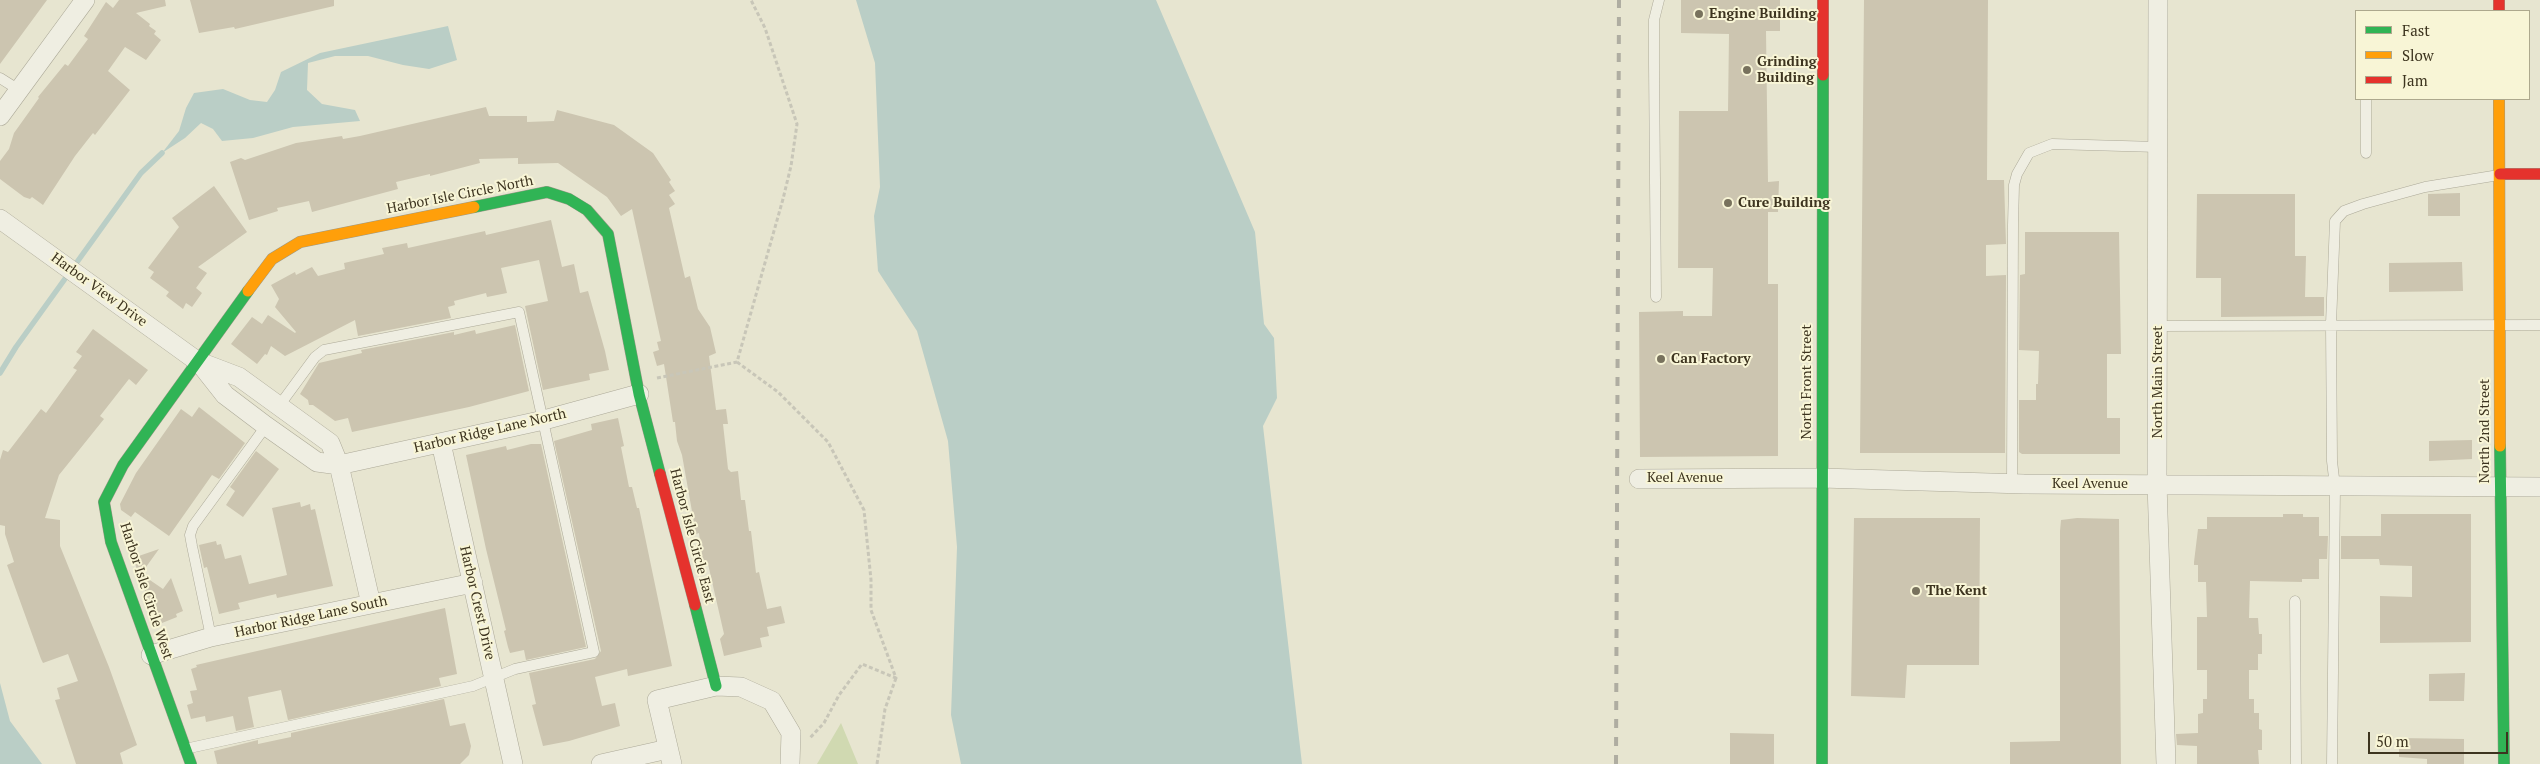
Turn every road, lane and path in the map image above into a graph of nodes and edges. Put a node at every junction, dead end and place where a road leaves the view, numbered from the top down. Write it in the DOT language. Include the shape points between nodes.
graph roads {
  1 [pos="85,0"];
  2 [pos="751,0"];
  3 [pos="1658,0"];
  4 [pos="1823,0"];
  5 [pos="2158,0"];
  6 [pos="0,78"];
  7 [pos="18,90"];
  8 [pos="2366,100"];
  9 [pos="2499,100"];
  10 [pos="0,116"];
  11 [pos="2158,147"];
  12 [pos="2366,153"];
  13 [pos="2500,174"];
  14 [pos="2540,174"];
  15 [pos="0,219"];
  16 [pos="1656,297"];
  17 [pos="2331,324"];
  18 [pos="2500,325"];
  19 [pos="2540,325"];
  20 [pos="2157,326"];
  21 [pos="197,361"];
  22 [pos="736,362"];
  23 [pos="638,388"];
  24 [pos="279,406"];
  25 [pos="544,420"];
  26 [pos="266,426"];
  27 [pos="441,442"];
  28 [pos="339,465"];
  29 [pos="1639,478"];
  30 [pos="1821,478"];
  31 [pos="2157,483"];
  32 [pos="2012,484"];
  33 [pos="2335,486"];
  34 [pos="2500,487"];
  35 [pos="2540,487"];
  36 [pos="473,584"];
  37 [pos="2295,601"];
  38 [pos="371,604"];
  39 [pos="211,637"];
  40 [pos="151,655"];
  41 [pos="494,678"];
  42 [pos="896,678"];
  43 [pos="716,686"];
  44 [pos="791,745"];
  45 [pos="185,749"];
  46 [pos="670,757"];
  47 [pos="191,764"];
  48 [pos="513,764"];
  49 [pos="601,764"];
  50 [pos="790,764"];
  51 [pos="877,764"];
  52 [pos="1822,764"];
  53 [pos="2166,764"];
  54 [pos="2296,764"];
  55 [pos="2332,764"];
  56 [pos="2504,764"];
  1 -- 7 [label="street"];
  2 -- 22 [label="path" via="766,28 797,124 783,199"];
  3 -- 16 [label="lane" via="1654,20"];
  4 -- 30 [label="street, North Front Street"];
  5 -- 11 [label="street, North Main Street"];
  6 -- 7 [label="lane"];
  7 -- 10 [label="street"];
  8 -- 12 [label="lane"];
  9 -- 13 [label="street, North 2nd Street"];
  11 -- 20 [label="street, North Main Street"];
  11 -- 32 [label="lane" via="2052,144 2029,153 2017,174 2012,225"];
  13 -- 14 [label="street"];
  13 -- 17 [label="lane" via="2425,187 2344,211 2335,221"];
  13 -- 18 [label="street, North 2nd Street"];
  15 -- 21 [label="street, Harbor View Drive"];
  17 -- 18 [label="lane"];
  17 -- 20 [label="lane"];
  17 -- 33 [label="lane"];
  18 -- 19 [label="lane"];
  18 -- 34 [label="street, North 2nd Street"];
  20 -- 31 [label="street, North Main Street"];
  21 -- 23 [label="street, Harbor Isle Circle North" via="272,260 300,242 548,192 587,210 608,234"];
  21 -- 24 [label="street, Harbor View Drive" via="239,377"];
  21 -- 26 [label="street, Harbor View Drive" via="225,395"];
  21 -- 40 [label="street, Harbor Isle Circle West" via="123,465 104,502 111,542"];
  22 -- 23 [label="path"];
  22 -- 42 [label="path" via="778,392 828,442 864,510 871,610"];
  23 -- 25 [label="street, Harbor Ridge Lane North"];
  23 -- 43 [label="street, Harbor Isle Circle East"];
  24 -- 25 [label="lane" via="315,357 324,350 519,312"];
  24 -- 28 [label="street, Harbor View Drive" via="330,443"];
  25 -- 27 [label="street, Harbor Ridge Lane North"];
  25 -- 41 [label="lane" via="594,652"];
  26 -- 28 [label="street, Harbor View Drive" via="317,462"];
  26 -- 39 [label="lane" via="193,526 190,535"];
  27 -- 28 [label="street, Harbor Ridge Lane North"];
  27 -- 36 [label="street, Harbor Crest Drive"];
  28 -- 38 [label="street, Harbor View Drive"];
  29 -- 30 [label="street, Keel Avenue"];
  30 -- 32 [label="street, Keel Avenue"];
  30 -- 52 [label="street, North Front Street"];
  31 -- 32 [label="street, Keel Avenue"];
  31 -- 33 [label="street, Keel Avenue"];
  31 -- 53 [label="street, North Main Street"];
  33 -- 34 [label="street, Keel Avenue"];
  33 -- 55 [label="lane"];
  34 -- 35 [label="street, Keel Avenue"];
  34 -- 56 [label="street, North 2nd Street"];
  36 -- 38 [label="street, Harbor Ridge Lane South"];
  36 -- 41 [label="street, Harbor Crest Drive"];
  37 -- 54 [label="lane"];
  38 -- 39 [label="street, Harbor Ridge Lane South"];
  39 -- 40 [label="street, Harbor Ridge Lane South"];
  40 -- 45 [label="street, Harbor Isle Circle West"];
  41 -- 45 [label="lane" via="473,686"];
  41 -- 48 [label="street, Harbor Crest Drive"];
  42 -- 44 [label="path" via="862,664 810,739"];
  42 -- 51 [label="path" via="885,709"];
  43 -- 44 [label="street" via="741,687 772,702 791,733"];
  43 -- 46 [label="street" via="657,700"];
  44 -- 50 [label="street"];
  45 -- 47 [label="street, Harbor Isle Circle West"];
  46 -- 49 [label="street"];
}
